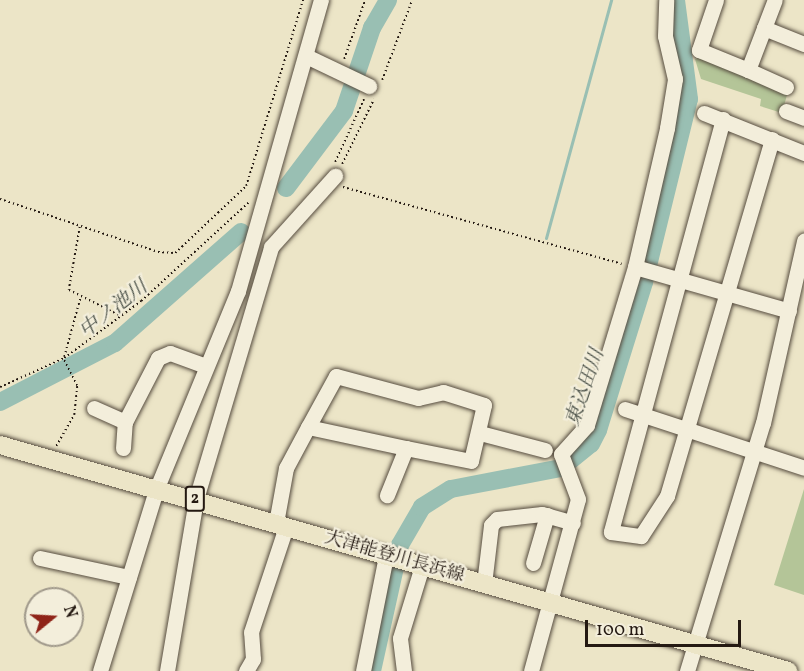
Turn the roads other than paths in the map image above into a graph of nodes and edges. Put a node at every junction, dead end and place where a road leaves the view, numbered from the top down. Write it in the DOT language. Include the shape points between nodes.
graph roads {
  1 [pos="321,0"];
  2 [pos="666,0"];
  3 [pos="716,0"];
  4 [pos="776,0"];
  5 [pos="764,28"];
  6 [pos="804,44"];
  7 [pos="306,56"];
  8 [pos="748,70"];
  9 [pos="369,86"];
  10 [pos="786,87"];
  11 [pos="786,111"];
  12 [pos="704,112"];
  13 [pos="804,117"];
  14 [pos="723,119"];
  15 [pos="772,139"];
  16 [pos="804,153"];
  17 [pos="334,176"];
  18 [pos="804,241"];
  19 [pos="636,268"];
  20 [pos="682,281"];
  21 [pos="729,296"];
  22 [pos="798,299"];
  23 [pos="789,311"];
  24 [pos="205,366"];
  25 [pos="94,408"];
  26 [pos="625,409"];
  27 [pos="644,414"];
  28 [pos="124,422"];
  29 [pos="308,427"];
  30 [pos="691,427"];
  31 [pos="480,433"];
  32 [pos="0,446"];
  33 [pos="123,448"];
  34 [pos="406,448"];
  35 [pos="545,450"];
  36 [pos="754,451"];
  37 [pos="804,468"];
  38 [pos="156,490"];
  39 [pos="387,495"];
  40 [pos="196,499"];
  41 [pos="547,515"];
  42 [pos="573,523"];
  43 [pos="281,525"];
  44 [pos="387,557"];
  45 [pos="40,558"];
  46 [pos="533,563"];
  47 [pos="416,565"];
  48 [pos="129,578"];
  49 [pos="484,584"];
  50 [pos="549,603"];
  51 [pos="695,645"];
  52 [pos="100,671"];
  53 [pos="167,671"];
  54 [pos="246,671"];
  55 [pos="363,671"];
  56 [pos="404,671"];
  57 [pos="531,671"];
  58 [pos="687,671"];
  59 [pos="788,671"];
  1 -- 7 [label="street"];
  2 -- 19 [label="street" via="664,36 675,79"];
  3 -- 8 [label="street" via="699,50"];
  4 -- 5 [label="street"];
  5 -- 6 [label="street"];
  5 -- 8 [label="street"];
  7 -- 9 [label="street"];
  7 -- 24 [label="street" via="238,291"];
  8 -- 10 [label="street"];
  11 -- 13 [label="street"];
  12 -- 14 [label="street"];
  14 -- 15 [label="street"];
  14 -- 20 [label="street"];
  15 -- 16 [label="street"];
  15 -- 21 [label="street"];
  17 -- 40 [label="street" via="271,247"];
  18 -- 22 [label="street"];
  19 -- 20 [label="street"];
  19 -- 42 [label="street" via="587,425 562,457 573,475 578,499"];
  20 -- 21 [label="street"];
  20 -- 27 [label="street"];
  21 -- 23 [label="street"];
  21 -- 30 [label="street"];
  22 -- 23 [label="street"];
  23 -- 36 [label="street"];
  24 -- 28 [label="street" via="170,353 158,358"];
  24 -- 38 [label="street"];
  25 -- 28 [label="street"];
  26 -- 27 [label="street"];
  27 -- 30 [label="street"];
  27 -- 30 [label="street" via="611,532 625,536 640,536 667,496"];
  28 -- 33 [label="street"];
  29 -- 31 [label="street" via="336,376 418,398 443,392 484,405"];
  29 -- 34 [label="street"];
  29 -- 43 [label="street" via="286,468"];
  30 -- 36 [label="street"];
  31 -- 34 [label="street" via="471,461"];
  31 -- 35 [label="street"];
  32 -- 38 [label="main road, 大津能登川長浜線 / 2"];
  34 -- 39 [label="street"];
  36 -- 37 [label="street"];
  36 -- 51 [label="street"];
  38 -- 40 [label="main road, 大津能登川長浜線 / 2"];
  38 -- 48 [label="street"];
  40 -- 43 [label="main road, 大津能登川長浜線 / 2"];
  40 -- 53 [label="street"];
  41 -- 42 [label="street"];
  41 -- 46 [label="street"];
  41 -- 49 [label="street" via="497,519 490,525"];
  42 -- 50 [label="street"];
  43 -- 44 [label="main road, 大津能登川長浜線 / 2"];
  43 -- 54 [label="street" via="251,632 253,659"];
  44 -- 47 [label="main road, 大津能登川長浜線 / 2"];
  44 -- 55 [label="street"];
  45 -- 48 [label="street"];
  47 -- 49 [label="main road, 大津能登川長浜線 / 2"];
  47 -- 56 [label="street" via="400,638"];
  48 -- 52 [label="street"];
  49 -- 50 [label="main road, 大津能登川長浜線 / 2"];
  50 -- 51 [label="main road, 大津能登川長浜線 / 2"];
  50 -- 57 [label="street"];
  51 -- 58 [label="street"];
  51 -- 59 [label="main road, 大津能登川長浜線 / 2"];
}
